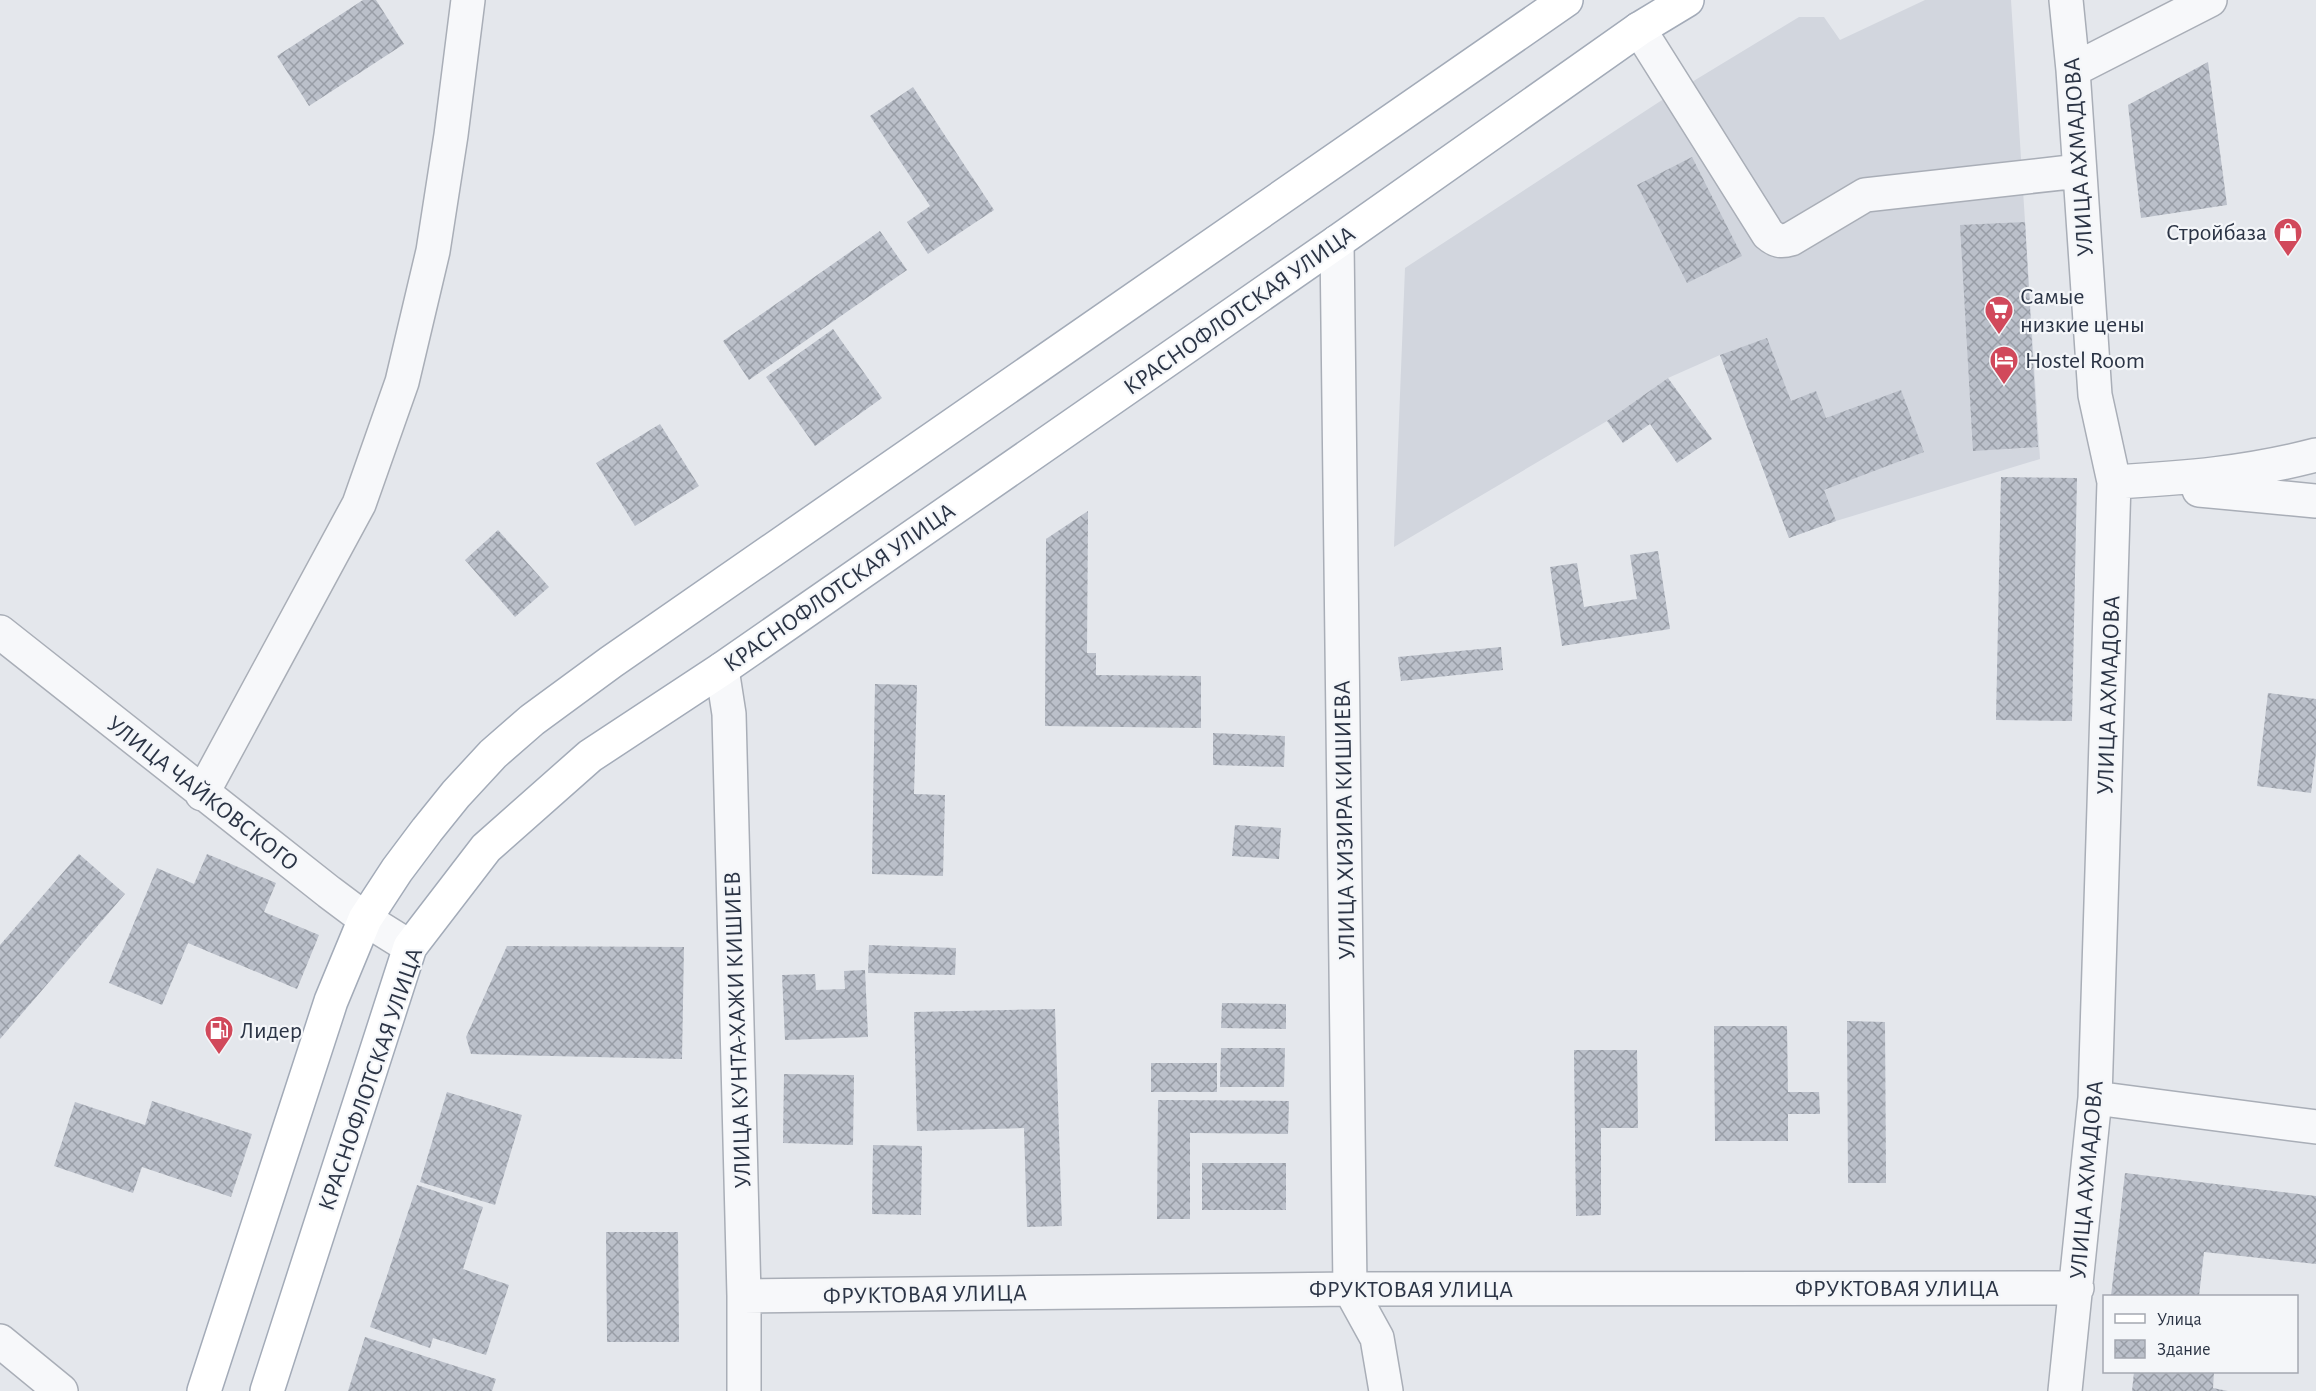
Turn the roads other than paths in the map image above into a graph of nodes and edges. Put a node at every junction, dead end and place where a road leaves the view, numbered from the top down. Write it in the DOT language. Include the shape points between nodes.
graph roads {
  1 [pos="468,0"];
  2 [pos="1566,0"];
  3 [pos="1687,0"];
  4 [pos="2066,0"];
  5 [pos="2210,0"];
  6 [pos="1640,29"];
  7 [pos="2073,70"];
  8 [pos="2079,171"];
  9 [pos="1337,242"];
  10 [pos="2316,455"];
  11 [pos="2114,482"];
  12 [pos="2316,501"];
  13 [pos="0,632"];
  14 [pos="722,669"];
  15 [pos="202,794"];
  16 [pos="364,920"];
  17 [pos="410,947"];
  18 [pos="2095,1098"];
  19 [pos="2316,1127"];
  20 [pos="2077,1288"];
  21 [pos="1350,1289"];
  22 [pos="744,1296"];
  23 [pos="0,1341"];
  24 [pos="61,1391"];
  25 [pos="204,1391"];
  26 [pos="267,1391"];
  27 [pos="744,1391"];
  28 [pos="1386,1391"];
  29 [pos="2065,1391"];
  1 -- 15 [label="street" via="433,251 402,382 359,504"];
  2 -- 16 [label="main road" via="532,720 456,794"];
  3 -- 6 [label="main road, КРАСНОФЛОТСКАЯ УЛИЦА"];
  4 -- 7 [label="street, УЛИЦА АХМАДОВА"];
  5 -- 7 [label="street"];
  6 -- 8 [label="street" via="1774,240 1791,239 1865,195"];
  6 -- 9 [label="main road, КРАСНОФЛОТСКАЯ УЛИЦА"];
  7 -- 8 [label="street, УЛИЦА АХМАДОВА"];
  8 -- 11 [label="street, УЛИЦА АХМАДОВА" via="2094,395"];
  9 -- 14 [label="main road, КРАСНОФЛОТСКАЯ УЛИЦА"];
  9 -- 21 [label="street, УЛИЦА ХИЗИРА КИШИЕВА"];
  10 -- 11 [label="street" via="2271,467 2200,477"];
  11 -- 12 [label="street"];
  11 -- 18 [label="street, УЛИЦА АХМАДОВА"];
  13 -- 15 [label="street, УЛИЦА ЧАЙКОВСКОГО"];
  14 -- 17 [label="main road, КРАСНОФЛОТСКАЯ УЛИЦА" via="590,756 486,848"];
  14 -- 22 [label="street, УЛИЦА КУНТА-ХАЖИ КИШИЕВ" via="729,714"];
  15 -- 16 [label="street, УЛИЦА ЧАЙКОВСКОГО"];
  16 -- 17 [label="street, УЛИЦА ЧАЙКОВСКОГО"];
  16 -- 25 [label="main road" via="331,1001"];
  17 -- 26 [label="main road, КРАСНОФЛОТСКАЯ УЛИЦА"];
  18 -- 19 [label="street"];
  18 -- 20 [label="street, УЛИЦА АХМАДОВА"];
  20 -- 21 [label="street, ФРУКТОВАЯ УЛИЦА"];
  20 -- 29 [label="street, УЛИЦА АХМАДОВА"];
  21 -- 22 [label="street, ФРУКТОВАЯ УЛИЦА"];
  21 -- 28 [label="street, УЛИЦА ХИЗИРА КИШИЕВА" via="1377,1338"];
  22 -- 27 [label="street, УЛИЦА КУНТА-ХАЖИ КИШИЕВ"];
  23 -- 24 [label="street"];
}
